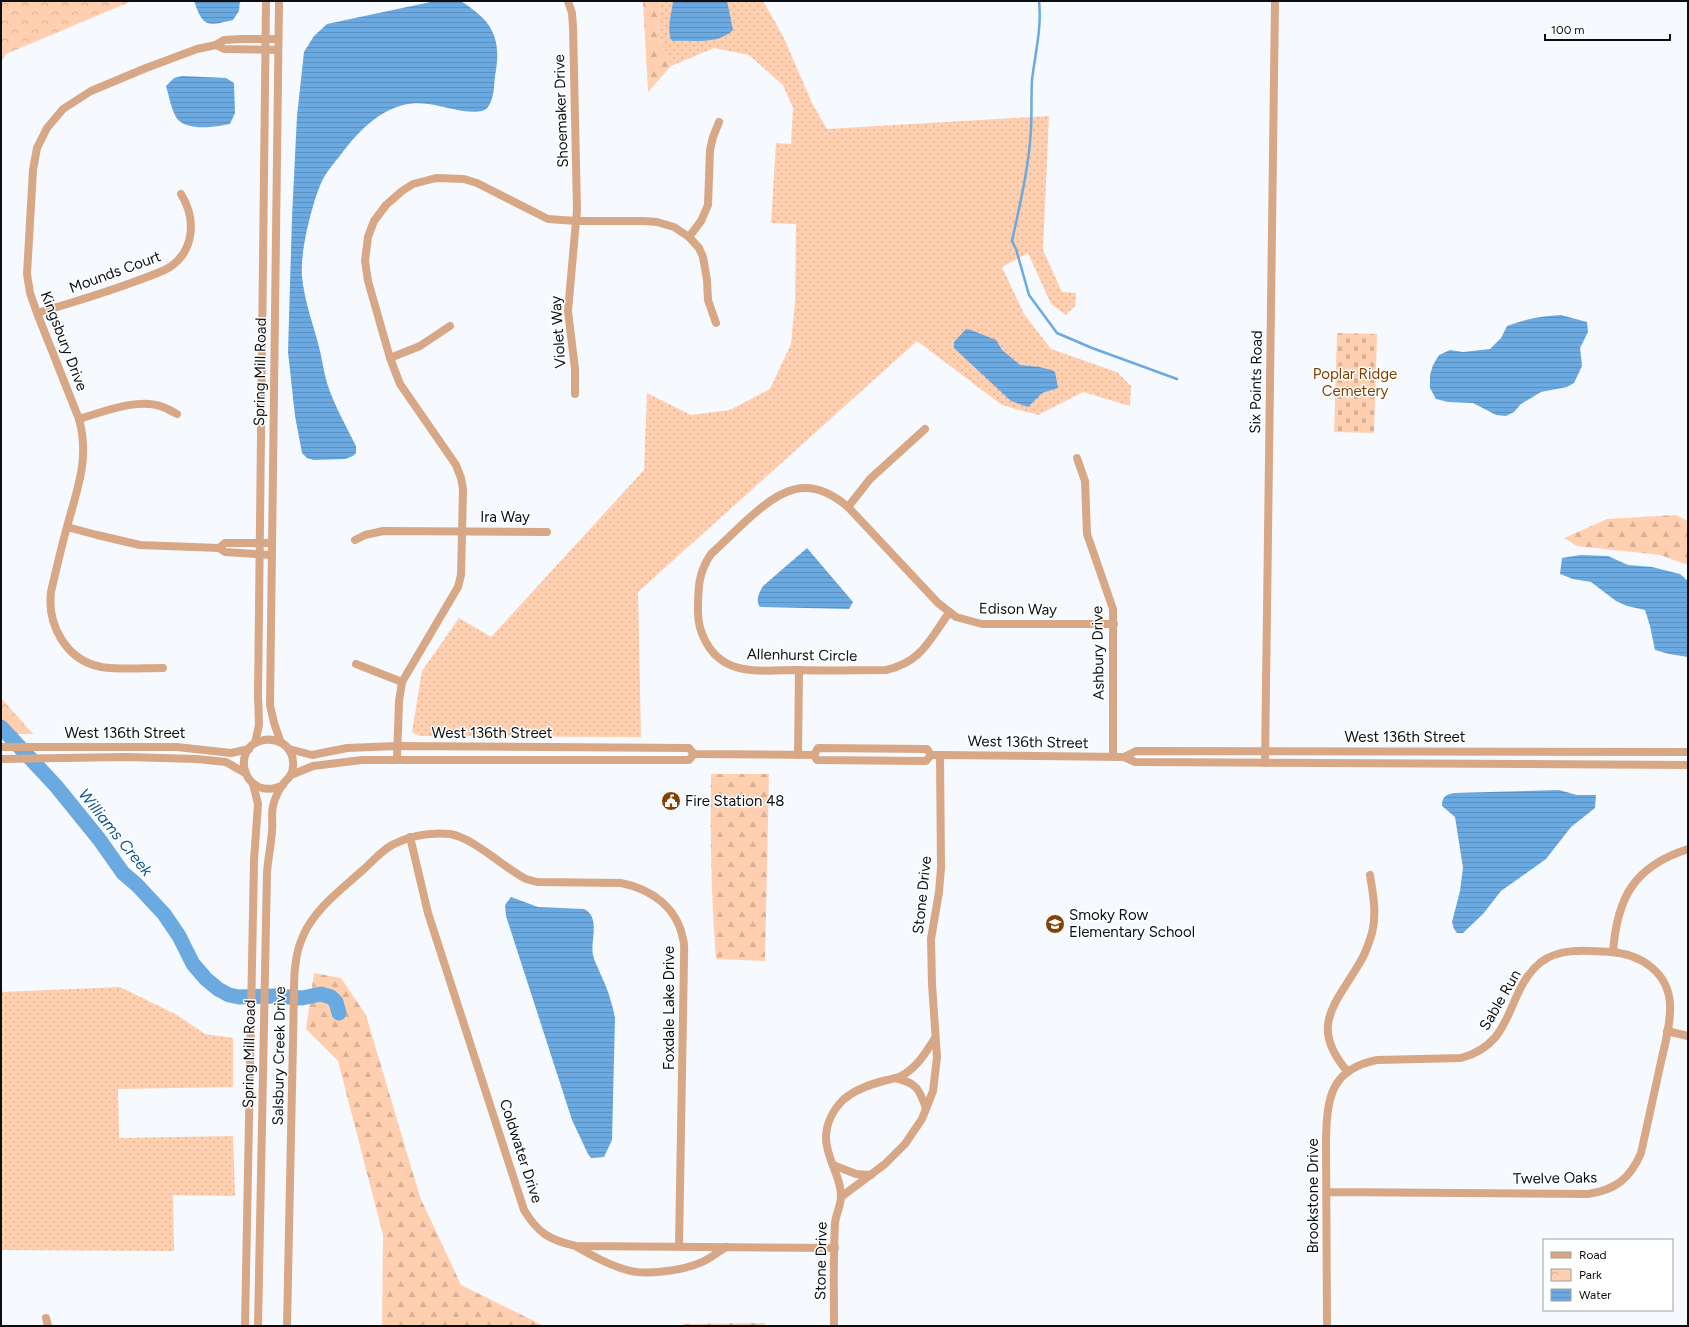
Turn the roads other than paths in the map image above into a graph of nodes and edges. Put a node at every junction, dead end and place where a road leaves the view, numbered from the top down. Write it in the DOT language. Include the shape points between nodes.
graph roads {
  1 [pos="266,1"];
  2 [pos="279,1"];
  3 [pos="568,1"];
  4 [pos="1275,1"];
  5 [pos="265,39"];
  6 [pos="278,39"];
  7 [pos="216,45"];
  8 [pos="265,50"];
  9 [pos="278,50"];
  10 [pos="719,122"];
  11 [pos="180,194"];
  12 [pos="576,221"];
  13 [pos="689,237"];
  14 [pos="37,313"];
  15 [pos="716,323"];
  16 [pos="450,326"];
  17 [pos="390,358"];
  18 [pos="575,394"];
  19 [pos="177,414"];
  20 [pos="79,419"];
  21 [pos="925,429"];
  22 [pos="1077,458"];
  23 [pos="848,507"];
  24 [pos="67,527"];
  25 [pos="463,531"];
  26 [pos="547,532"];
  27 [pos="355,540"];
  28 [pos="260,543"];
  29 [pos="272,543"];
  30 [pos="219,548"];
  31 [pos="259,555"];
  32 [pos="271,555"];
  33 [pos="949,613"];
  34 [pos="1114,624"];
  35 [pos="356,664"];
  36 [pos="164,668"];
  37 [pos="799,670"];
  38 [pos="402,682"];
  39 [pos="281,743"];
  40 [pos="252,746"];
  41 [pos="398,746"];
  42 [pos="2,747"];
  43 [pos="289,749"];
  44 [pos="1266,750"];
  45 [pos="1688,752"];
  46 [pos="694,754"];
  47 [pos="798,754"];
  48 [pos="814,755"];
  49 [pos="931,755"];
  50 [pos="940,755"];
  51 [pos="1113,757"];
  52 [pos="1124,757"];
  53 [pos="1,759"];
  54 [pos="397,759"];
  55 [pos="1265,762"];
  56 [pos="1688,765"];
  57 [pos="245,774"];
  58 [pos="291,775"];
  59 [pos="253,784"];
  60 [pos="283,785"];
  61 [pos="410,837"];
  62 [pos="1688,849"];
  63 [pos="1370,875"];
  64 [pos="1613,952"];
  65 [pos="1667,1031"];
  66 [pos="1688,1036"];
  67 [pos="935,1038"];
  68 [pos="1348,1072"];
  69 [pos="894,1078"];
  70 [pos="926,1108"];
  71 [pos="833,1165"];
  72 [pos="871,1175"];
  73 [pos="1327,1192"];
  74 [pos="841,1198"];
  75 [pos="576,1246"];
  76 [pos="679,1246"];
  77 [pos="727,1247"];
  78 [pos="835,1248"];
  79 [pos="245,1326"];
  80 [pos="258,1326"];
  81 [pos="288,1326"];
  82 [pos="834,1326"];
  83 [pos="1327,1326"];
  1 -- 5 [label="street, Spring Mill Road"];
  2 -- 6 [label="street, Spring Mill Road"];
  3 -- 12 [label="street, Shoemaker Drive" via="573,27"];
  4 -- 44 [label="street, Six Points Road"];
  5 -- 6 [label="street, Kingsbury Drive"];
  5 -- 7 [label="street, Kingsbury Drive" via="224,40"];
  5 -- 8 [label="street, Spring Mill Road"];
  6 -- 9 [label="street, Spring Mill Road"];
  7 -- 8 [label="street, Kingsbury Drive" via="224,49"];
  7 -- 14 [label="street, Kingsbury Drive" via="197,49 91,91 65,107 47,128 34,158 27,264 30,293"];
  8 -- 9 [label="street, Kingsbury Drive"];
  8 -- 28 [label="street, Spring Mill Road"];
  9 -- 29 [label="street, Spring Mill Road"];
  10 -- 13 [label="street" via="710,150 708,205 701,221"];
  11 -- 14 [label="street, Mounds Court" via="185,201 192,227 187,246 175,263 119,288"];
  12 -- 13 [label="street" via="657,222 674,227"];
  12 -- 17 [label="street" via="548,219 464,179 436,178 422,181 402,191 386,205 374,221 368,237 365,261 368,281"];
  12 -- 18 [label="street, Violet Way" via="568,311 575,369"];
  13 -- 15 [label="street" via="699,248 705,264 708,300"];
  14 -- 20 [label="street, Kingsbury Drive"];
  16 -- 17 [label="street" via="420,346"];
  17 -- 25 [label="street" via="400,384 456,465 463,489"];
  19 -- 20 [label="street" via="163,406 141,404 121,406"];
  20 -- 24 [label="street, Kingsbury Drive" via="83,439 83,465"];
  21 -- 23 [label="street" via="870,479"];
  22 -- 34 [label="street, Ashbury Drive" via="1085,481 1088,534 1111,599"];
  23 -- 33 [label="street, Edison Way"];
  23 -- 37 [label="street, Allenhurst Circle" via="824,491 809,488 800,488 779,495 767,502 712,554 700,575 700,631 715,654 740,668"];
  24 -- 30 [label="street" via="140,545"];
  24 -- 36 [label="street, Kingsbury Drive" via="50,602 51,618 61,638 78,656 101,667"];
  25 -- 26 [label="street, Ira Way"];
  25 -- 27 [label="street, Ira Way" via="383,531"];
  25 -- 38 [label="street" via="462,575 458,587"];
  28 -- 29 [label="street"];
  28 -- 30 [label="street" via="225,543"];
  28 -- 31 [label="street, Spring Mill Road"];
  29 -- 32 [label="street, Spring Mill Road"];
  30 -- 31 [label="street" via="225,552"];
  31 -- 32 [label="street"];
  31 -- 40 [label="street, Spring Mill Road" via="259,721"];
  32 -- 39 [label="street, Spring Mill Road" via="270,705"];
  33 -- 34 [label="street, Edison Way" via="968,622 982,624"];
  33 -- 37 [label="street, Allenhurst Circle" via="919,654 898,668"];
  34 -- 51 [label="street, Ashbury Drive"];
  35 -- 38 [label="street"];
  37 -- 47 [label="street"];
  38 -- 41 [label="street"];
  39 -- 40 [label="street" via="268,739"];
  39 -- 43 [label="street"];
  40 -- 42 [label="street, West 136th Street" via="231,752 177,747"];
  40 -- 57 [label="street" via="244,761"];
  41 -- 43 [label="street, West 136th Street" via="347,748 312,756"];
  41 -- 46 [label="street, West 136th Street" via="688,748"];
  41 -- 54 [label="street"];
  43 -- 58 [label="street" via="293,762"];
  44 -- 45 [label="street, West 136th Street"];
  44 -- 52 [label="street, West 136th Street" via="1136,751"];
  44 -- 55 [label="street, Six Points Road"];
  46 -- 47 [label="street, West 136th Street"];
  46 -- 54 [label="street, West 136th Street" via="689,760"];
  47 -- 48 [label="street, West 136th Street"];
  48 -- 49 [label="street, West 136th Street" via="817,760 926,761"];
  48 -- 49 [label="street, West 136th Street" via="818,748 926,749"];
  49 -- 50 [label="street, West 136th Street"];
  50 -- 51 [label="street, West 136th Street"];
  50 -- 67 [label="street, Stone Drive" via="941,880 931,939"];
  51 -- 52 [label="street, West 136th Street"];
  52 -- 55 [label="street, West 136th Street" via="1135,762"];
  53 -- 57 [label="street, West 136th Street" via="209,760 229,763"];
  54 -- 58 [label="street, West 136th Street" via="326,763"];
  55 -- 56 [label="street, West 136th Street"];
  57 -- 59 [label="street"];
  58 -- 60 [label="street"];
  59 -- 60 [label="street" via="268,789"];
  59 -- 79 [label="street, Spring Mill Road" via="258,804 254,860"];
  60 -- 80 [label="street, Spring Mill Road" via="272,808 272,831 267,865"];
  61 -- 75 [label="street, Coldwater Drive" via="428,912 524,1210 547,1237"];
  61 -- 76 [label="street, Foxdale Lake Drive" via="425,833 453,835 482,850 517,874 537,882 621,883 634,886 662,901 672,912 684,940"];
  61 -- 81 [label="street, Salsbury Creek Drive" via="393,844 323,906 308,924 298,948 294,992"];
  62 -- 64 [label="street" via="1653,864 1635,881 1618,914"];
  63 -- 68 [label="street" via="1374,911 1372,932 1360,963 1336,999 1328,1022 1327,1032 1331,1048"];
  64 -- 65 [label="street, Sable Run" via="1644,961 1660,976 1669,996"];
  64 -- 68 [label="street, Sable Run" via="1564,952 1552,955 1542,962 1528,976 1505,1024 1494,1040 1474,1055 1461,1058 1377,1060 1365,1062"];
  65 -- 66 [label="street"];
  65 -- 73 [label="street, Twelve Oaks" via="1641,1153 1629,1174 1612,1188 1588,1194"];
  67 -- 69 [label="street, Stone Drive" via="918,1064"];
  67 -- 70 [label="street, Stone Drive" via="936,1077"];
  68 -- 73 [label="street, Brookstone Drive" via="1329,1098"];
  69 -- 70 [label="street" via="906,1080 917,1087"];
  69 -- 71 [label="street, Stone Drive" via="852,1093 836,1109 830,1119 826,1137"];
  70 -- 72 [label="street, Stone Drive" via="922,1119 897,1154"];
  71 -- 72 [label="street" via="856,1174"];
  71 -- 74 [label="street, Stone Drive" via="838,1176"];
  72 -- 74 [label="street, Stone Drive"];
  73 -- 83 [label="street, Brookstone Drive"];
  74 -- 78 [label="street, Stone Drive" via="835,1222"];
  75 -- 76 [label="street, Coldwater Drive"];
  75 -- 77 [label="street" via="628,1271 649,1272 673,1270 703,1262"];
  76 -- 77 [label="street, Coldwater Drive"];
  77 -- 78 [label="street, Coldwater Drive"];
  78 -- 82 [label="street, Stone Drive"];
}
